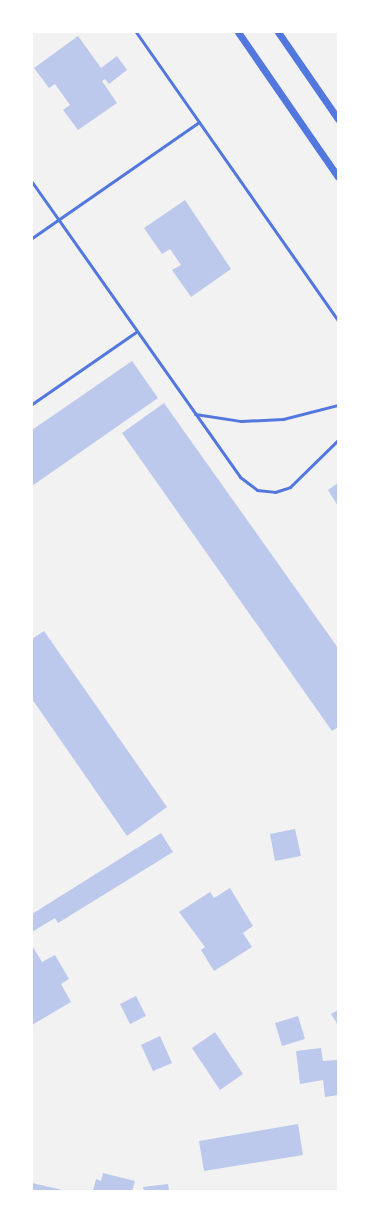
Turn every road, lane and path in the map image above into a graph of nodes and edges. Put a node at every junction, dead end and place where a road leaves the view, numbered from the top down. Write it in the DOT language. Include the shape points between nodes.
graph roads {
  1 [pos="136,32"];
  2 [pos="238,32"];
  3 [pos="278,32"];
  4 [pos="338,119"];
  5 [pos="199,122"];
  6 [pos="338,177"];
  7 [pos="32,182"];
  8 [pos="57,220"];
  9 [pos="32,238"];
  10 [pos="338,321"];
  11 [pos="136,332"];
  12 [pos="32,404"];
  13 [pos="338,405"];
  14 [pos="195,414"];
  15 [pos="338,440"];
  1 -- 5 [label="lane"];
  2 -- 6 [label="street"];
  3 -- 4 [label="street"];
  5 -- 8 [label="lane"];
  5 -- 10 [label="lane"];
  7 -- 8 [label="lane"];
  8 -- 9 [label="lane"];
  8 -- 11 [label="lane"];
  11 -- 12 [label="lane"];
  11 -- 14 [label="lane"];
  13 -- 14 [label="lane" via="262,420 214,419"];
  14 -- 15 [label="lane" via="240,477 257,490 275,492 290,487"];
}
